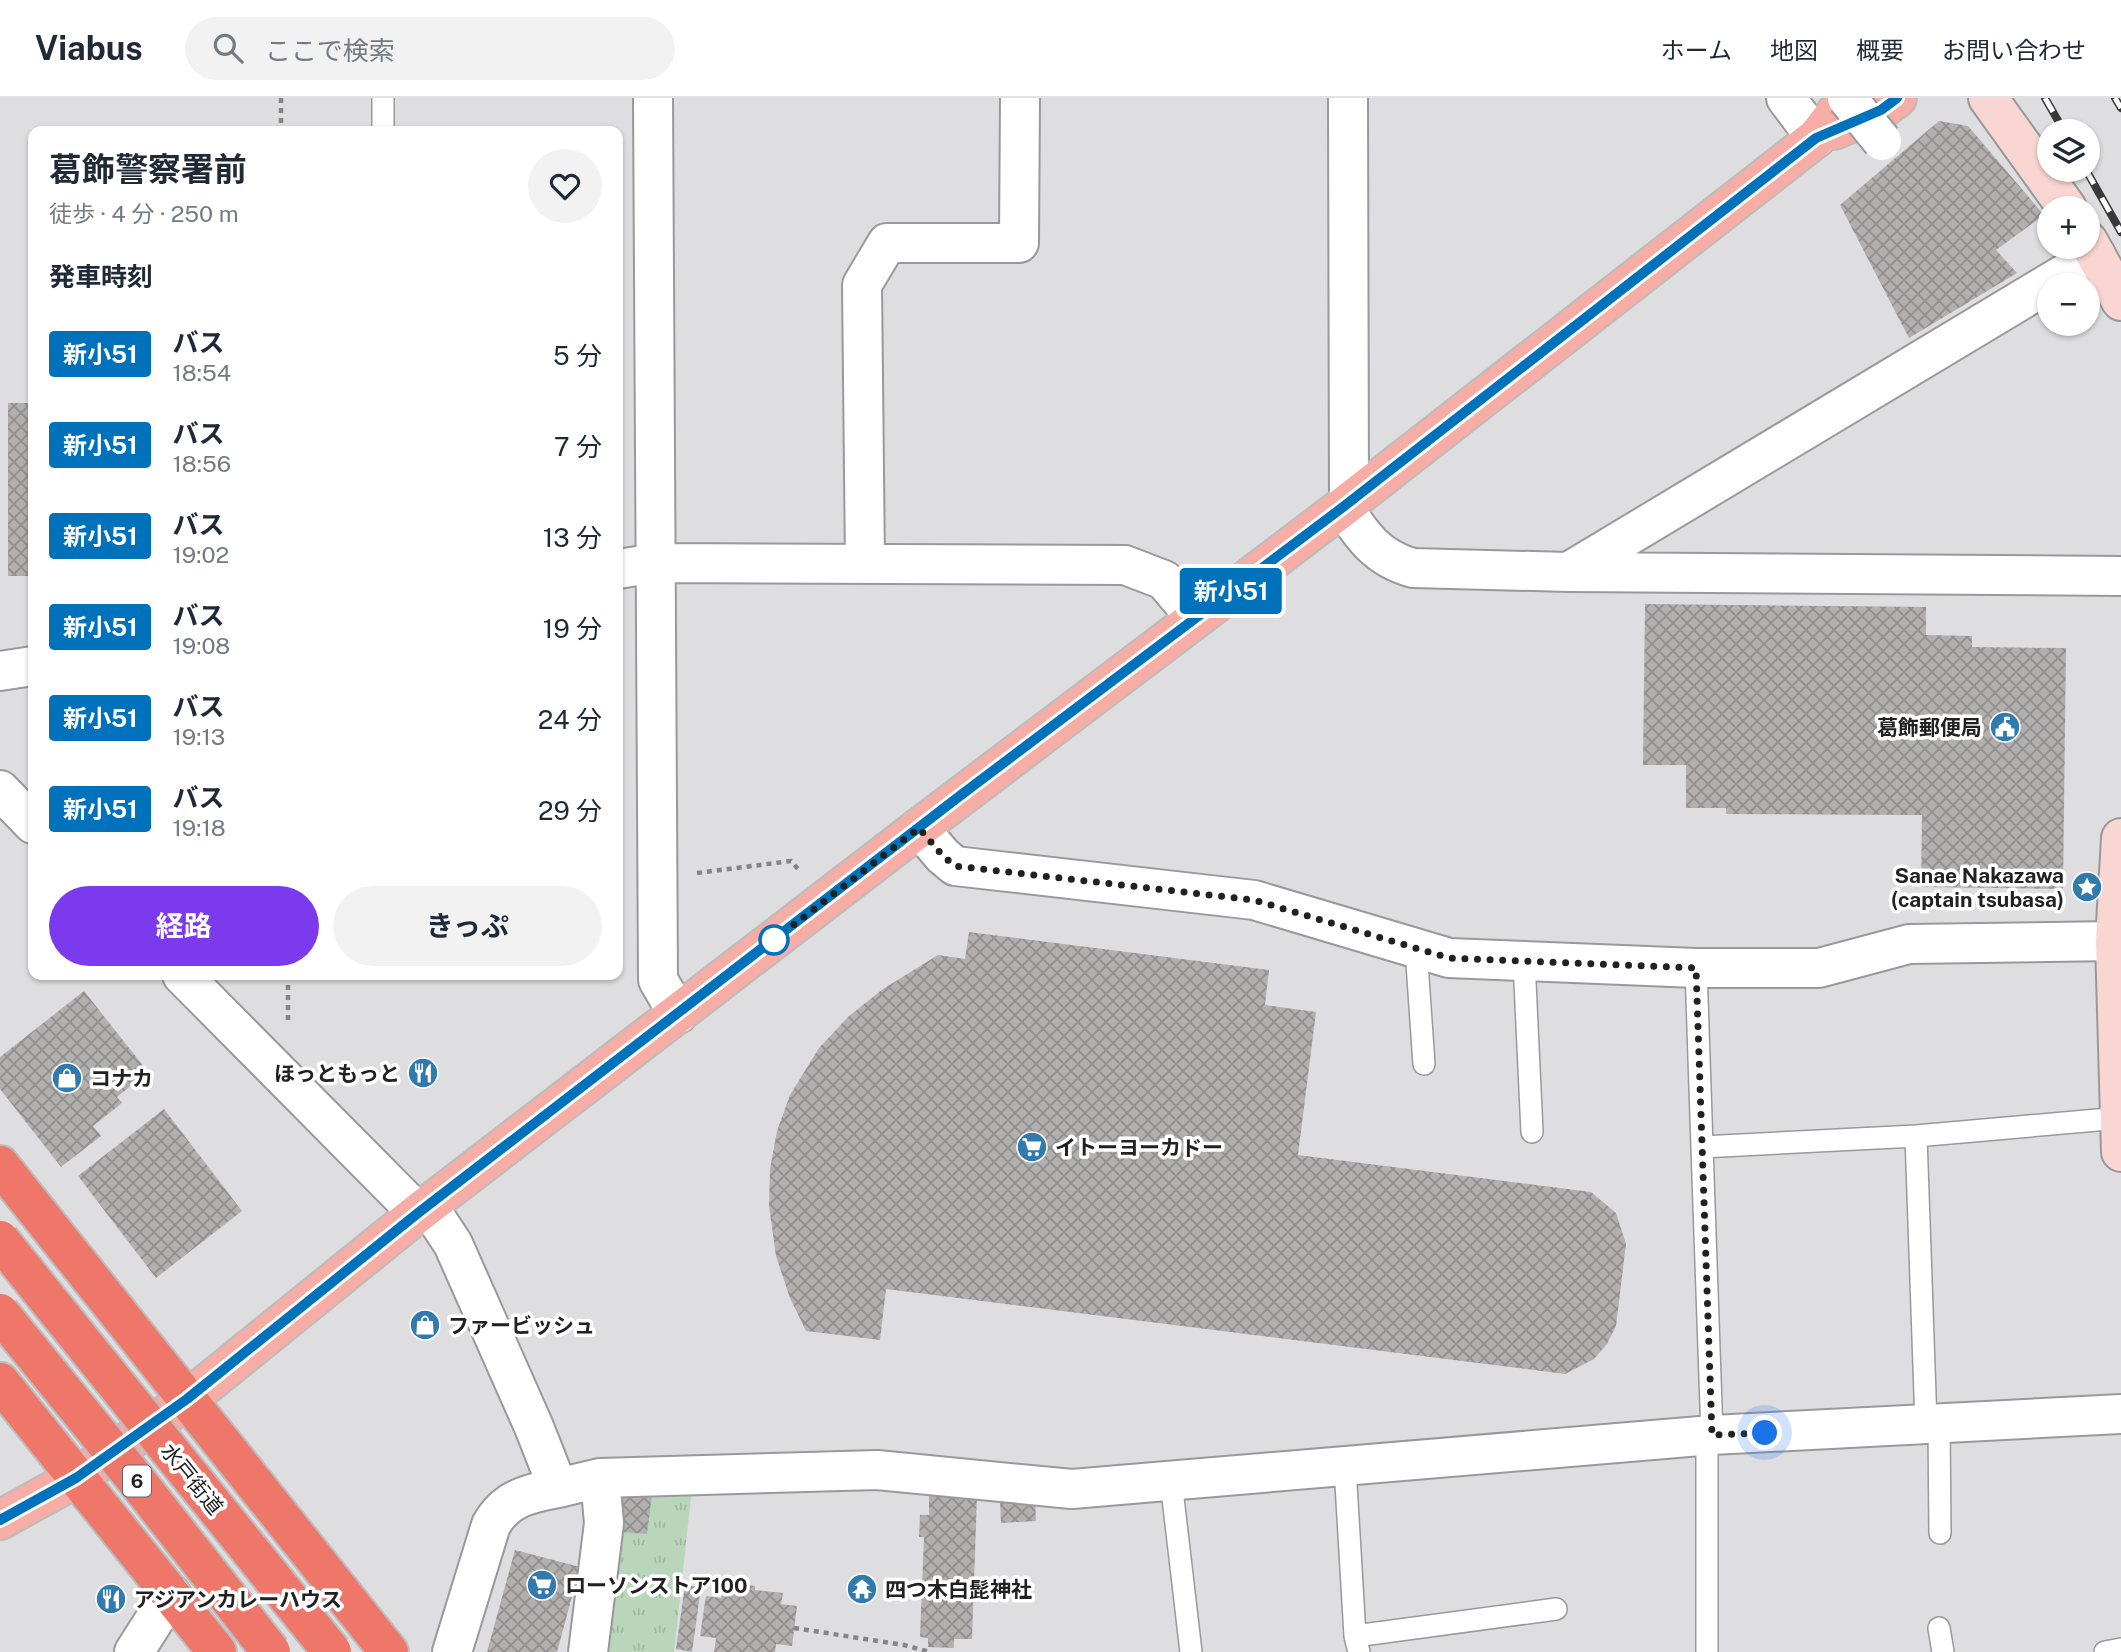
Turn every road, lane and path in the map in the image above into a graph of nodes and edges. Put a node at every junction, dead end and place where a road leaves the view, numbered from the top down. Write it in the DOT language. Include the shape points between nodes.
graph roads {
  1 [pos="281,98"];
  2 [pos="383,98"];
  3 [pos="653,98"];
  4 [pos="1020,98"];
  5 [pos="1348,98"];
  6 [pos="1786,98"];
  7 [pos="1847,98"];
  8 [pos="1897,98"];
  9 [pos="1988,98"];
  10 [pos="281,126"];
  11 [pos="383,126"];
  12 [pos="1816,138"];
  13 [pos="1882,141"];
  14 [pos="2058,196"];
  15 [pos="2074,259"];
  16 [pos="2098,259"];
  17 [pos="2121,301"];
  18 [pos="1346,504"];
  19 [pos="656,563"];
  20 [pos="865,564"];
  21 [pos="623,568"];
  22 [pos="1569,572"];
  23 [pos="2121,576"];
  24 [pos="1195,617"];
  25 [pos="28,667"];
  26 [pos="0,671"];
  27 [pos="0,790"];
  28 [pos="28,819"];
  29 [pos="919,828"];
  30 [pos="2121,838"];
  31 [pos="658,877"];
  32 [pos="827,900"];
  33 [pos="2118,940"];
  34 [pos="1416,949"];
  35 [pos="1524,961"];
  36 [pos="1696,968"];
  37 [pos="187,980"];
  38 [pos="288,980"];
  39 [pos="678,1014"];
  40 [pos="288,1036"];
  41 [pos="1424,1065"];
  42 [pos="2120,1118"];
  43 [pos="1532,1132"];
  44 [pos="1916,1136"];
  45 [pos="1702,1147"];
  46 [pos="2121,1152"];
  47 [pos="0,1165"];
  48 [pos="423,1210"];
  49 [pos="0,1240"];
  50 [pos="0,1313"];
  51 [pos="0,1382"];
  52 [pos="187,1399"];
  53 [pos="2121,1414"];
  54 [pos="1932,1424"];
  55 [pos="1712,1435"];
  56 [pos="1345,1467"];
  57 [pos="76,1478"];
  58 [pos="600,1478"];
  59 [pos="1171,1481"];
  60 [pos="558,1488"];
  61 [pos="0,1520"];
  62 [pos="1940,1533"];
  63 [pos="172,1594"];
  64 [pos="1556,1609"];
  65 [pos="794,1628"];
  66 [pos="1939,1628"];
  67 [pos="1357,1644"];
  68 [pos="2121,1649"];
  69 [pos="134,1652"];
  70 [pos="217,1652"];
  71 [pos="271,1652"];
  72 [pos="332,1652"];
  73 [pos="389,1652"];
  74 [pos="452,1652"];
  75 [pos="588,1652"];
  76 [pos="930,1652"];
  77 [pos="1191,1652"];
  78 [pos="1707,1652"];
  79 [pos="1942,1652"];
  80 [pos="2105,1652"];
  1 -- 10 [label="path"];
  2 -- 11 [label="lane"];
  3 -- 19 [label="street"];
  4 -- 20 [label="street" via="1020,243 887,243 862,285"];
  5 -- 18 [label="street"];
  6 -- 12 [label="street"];
  7 -- 12 [label="main road"];
  7 -- 13 [label="street, bridge"];
  8 -- 12 [label="main road" via="1881,110"];
  9 -- 14 [label="street"];
  12 -- 18 [label="main road"];
  15 -- 22 [label="street"];
  16 -- 17 [label="street"];
  18 -- 22 [label="street" via="1362,535 1394,563 1413,568"];
  18 -- 24 [label="main road"];
  19 -- 20 [label="street"];
  19 -- 21 [label="street"];
  19 -- 31 [label="street"];
  20 -- 24 [label="street" via="1125,565 1164,580"];
  22 -- 23 [label="street"];
  24 -- 29 [label="main road"];
  25 -- 26 [label="street"];
  27 -- 28 [label="street"];
  29 -- 32 [label="main road"];
  29 -- 34 [label="street" via="955,866 1254,900"];
  30 -- 33 [label="street"];
  31 -- 32 [label="path" via="791,861"];
  31 -- 39 [label="street" via="658,980"];
  32 -- 39 [label="main road"];
  33 -- 36 [label="street" via="1909,944 1819,968"];
  33 -- 42 [label="street"];
  34 -- 35 [label="street" via="1449,958"];
  34 -- 41 [label="lane"];
  35 -- 36 [label="street"];
  35 -- 43 [label="lane"];
  36 -- 45 [label="lane"];
  37 -- 48 [label="street"];
  38 -- 40 [label="path"];
  39 -- 48 [label="main road"];
  42 -- 44 [label="lane"];
  42 -- 46 [label="street"];
  44 -- 45 [label="lane"];
  44 -- 54 [label="lane"];
  45 -- 55 [label="lane"];
  47 -- 52 [label="highway"];
  48 -- 52 [label="main road"];
  48 -- 60 [label="street" via="453,1244"];
  49 -- 72 [label="highway, 水戸街道 / 6, bridge"];
  50 -- 71 [label="highway, 水戸街道 / 6, bridge"];
  51 -- 57 [label="highway"];
  52 -- 57 [label="main road"];
  52 -- 73 [label="highway"];
  53 -- 54 [label="street"];
  54 -- 55 [label="street"];
  54 -- 62 [label="lane"];
  55 -- 56 [label="street"];
  55 -- 78 [label="lane" via="1707,1452"];
  56 -- 59 [label="street"];
  56 -- 67 [label="lane"];
  57 -- 61 [label="main road"];
  57 -- 63 [label="highway"];
  58 -- 59 [label="street" via="877,1470 1072,1489"];
  58 -- 60 [label="street"];
  58 -- 75 [label="street" via="604,1523"];
  59 -- 77 [label="lane"];
  60 -- 74 [label="street" via="520,1495 498,1512"];
  63 -- 69 [label="street"];
  63 -- 70 [label="highway"];
  64 -- 67 [label="lane"];
  65 -- 76 [label="path"];
  66 -- 79 [label="lane"];
  68 -- 80 [label="lane"];
}
